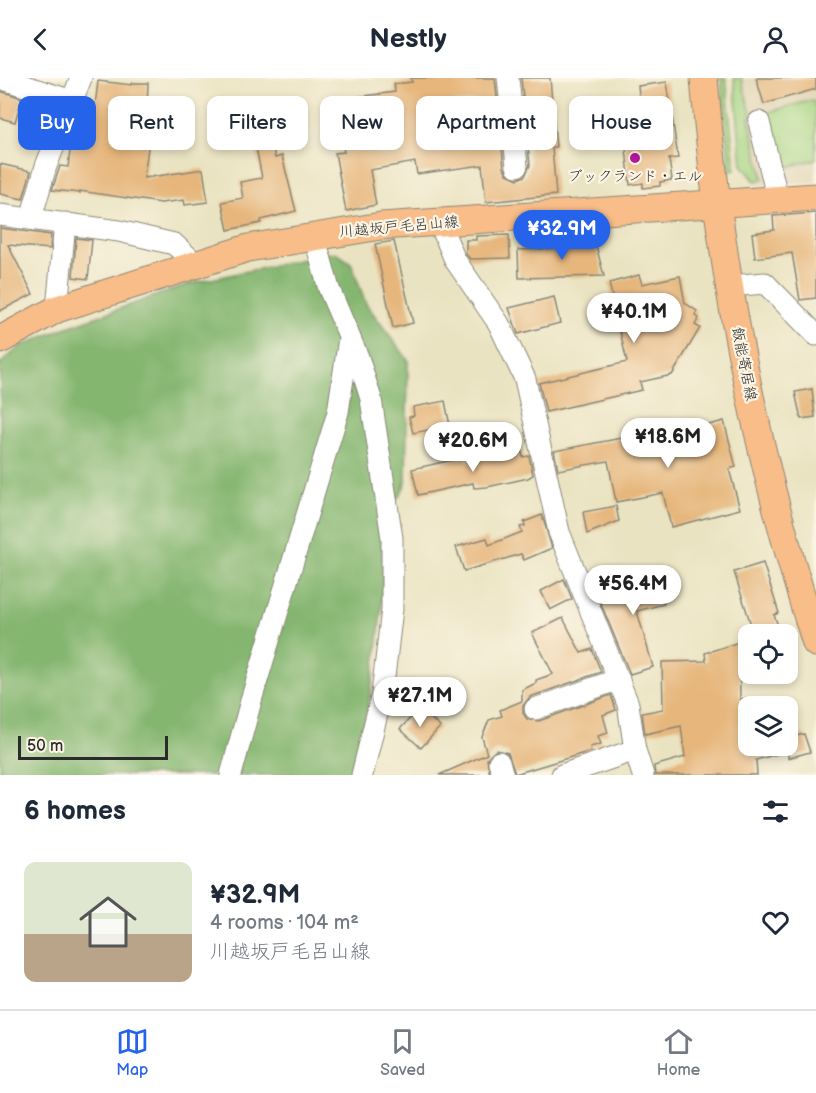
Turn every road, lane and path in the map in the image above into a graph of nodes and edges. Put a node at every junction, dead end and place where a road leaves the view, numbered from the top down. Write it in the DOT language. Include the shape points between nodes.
graph roads {
  1 [pos="0,78"];
  2 [pos="81,78"];
  3 [pos="508,78"];
  4 [pos="705,78"];
  5 [pos="56,96"];
  6 [pos="74,96"];
  7 [pos="759,122"];
  8 [pos="52,150"];
  9 [pos="517,166"];
  10 [pos="816,197"];
  11 [pos="778,200"];
  12 [pos="717,204"];
  13 [pos="0,215"];
  14 [pos="31,218"];
  15 [pos="65,223"];
  16 [pos="440,224"];
  17 [pos="314,235"];
  18 [pos="197,265"];
  19 [pos="729,286"];
  20 [pos="57,309"];
  21 [pos="816,335"];
  22 [pos="349,338"];
  23 [pos="0,340"];
  24 [pos="816,643"];
  25 [pos="619,679"];
  26 [pos="535,709"];
  27 [pos="635,750"];
  28 [pos="231,775"];
  29 [pos="362,775"];
  30 [pos="562,775"];
  31 [pos="643,775"];
  1 -- 5 [label="street"];
  2 -- 6 [label="street"];
  3 -- 9 [label="street"];
  4 -- 12 [label="main road, 飯能寄居線"];
  7 -- 11 [label="street"];
  8 -- 14 [label="street"];
  10 -- 11 [label="main road, 川越坂戸毛呂山線"];
  11 -- 12 [label="main road, 川越坂戸毛呂山線"];
  12 -- 16 [label="main road, 川越坂戸毛呂山線"];
  12 -- 19 [label="main road, 飯能寄居線"];
  13 -- 14 [label="street"];
  14 -- 15 [label="street"];
  15 -- 18 [label="street" via="174,244"];
  15 -- 20 [label="street"];
  16 -- 17 [label="main road, 川越坂戸毛呂山線" via="381,226"];
  16 -- 25 [label="street" via="455,260 499,324 525,379 559,532"];
  17 -- 18 [label="main road, 川越坂戸毛呂山線" via="248,248"];
  17 -- 22 [label="street" via="328,288"];
  18 -- 20 [label="main road, 川越坂戸毛呂山線"];
  19 -- 21 [label="street" via="765,283"];
  19 -- 24 [label="main road, 飯能寄居線" via="770,485"];
  20 -- 23 [label="main road, 川越坂戸毛呂山線"];
  22 -- 28 [label="street" via="338,412"];
  22 -- 29 [label="street" via="370,399 392,538 392,609 382,694"];
  25 -- 26 [label="street"];
  25 -- 27 [label="street" via="628,704"];
  27 -- 30 [label="street"];
  27 -- 31 [label="street"];
}
